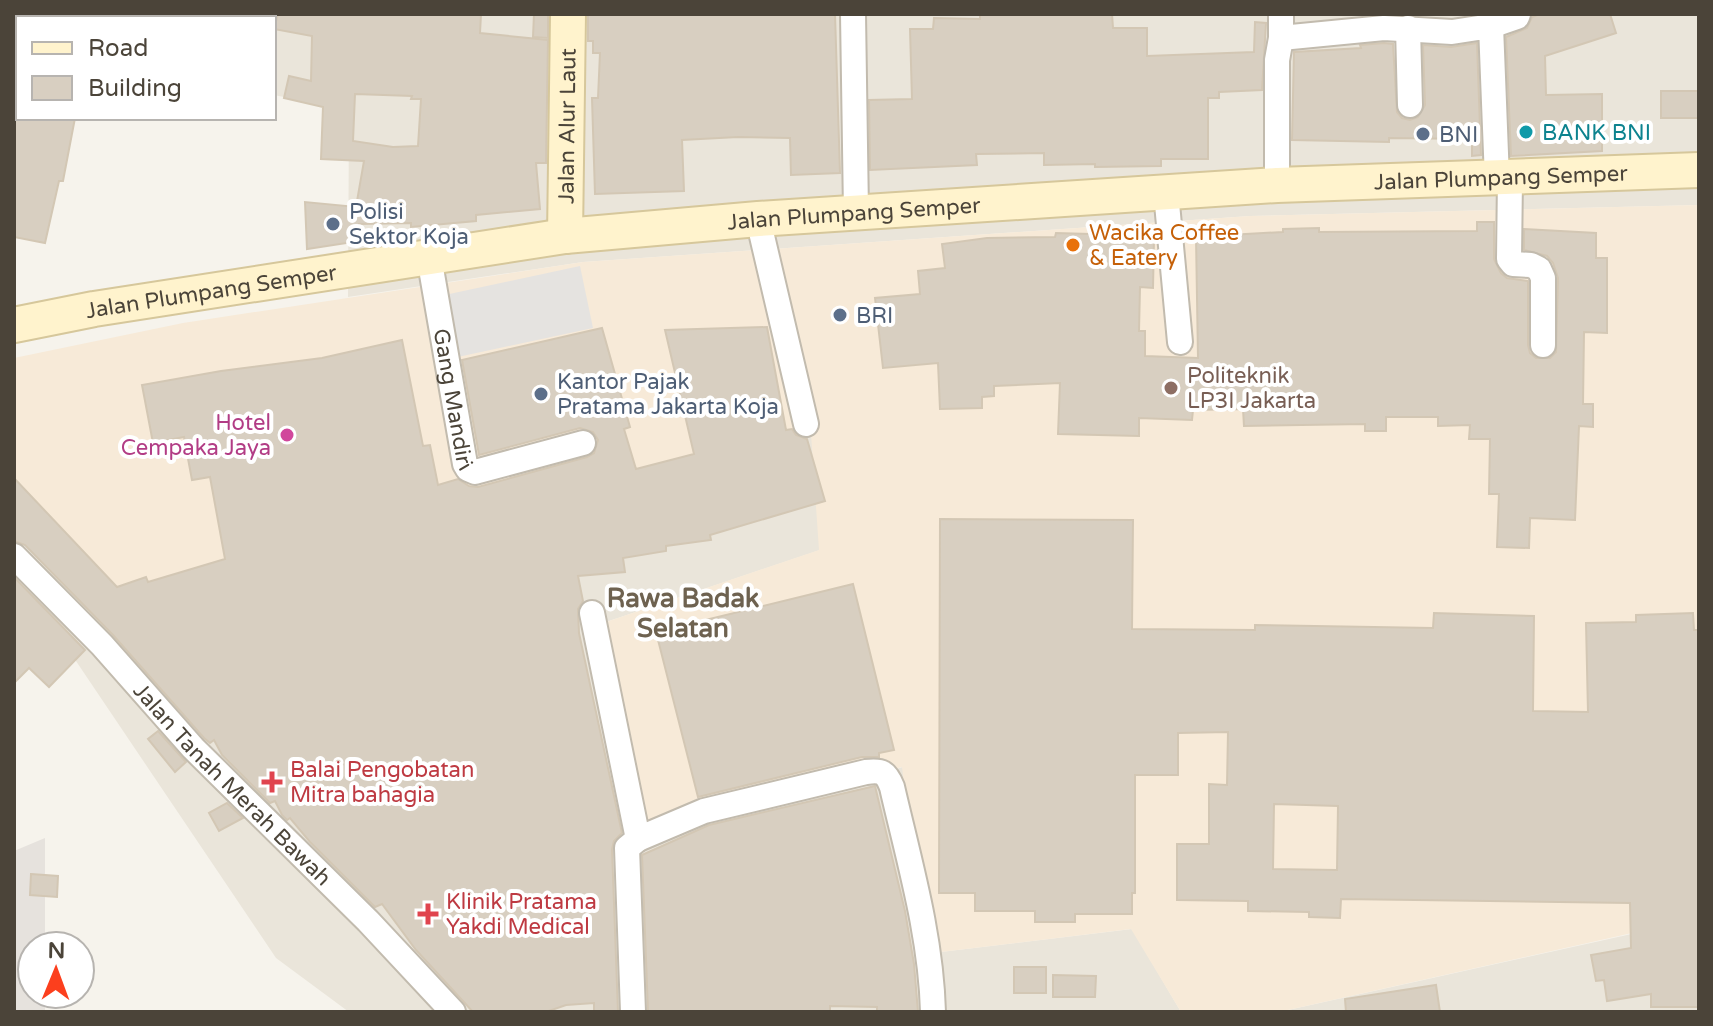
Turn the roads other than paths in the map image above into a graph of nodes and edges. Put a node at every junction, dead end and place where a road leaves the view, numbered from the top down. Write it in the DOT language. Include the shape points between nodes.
graph roads {
  1 [pos="568,14"];
  2 [pos="853,14"];
  3 [pos="1518,14"];
  4 [pos="1281,26"];
  5 [pos="1491,26"];
  6 [pos="1408,28"];
  7 [pos="1410,105"];
  8 [pos="1699,170"];
  9 [pos="1503,178"];
  10 [pos="1277,185"];
  11 [pos="1166,193"];
  12 [pos="856,212"];
  13 [pos="758,219"];
  14 [pos="565,236"];
  15 [pos="429,257"];
  16 [pos="14,325"];
  17 [pos="1180,342"];
  18 [pos="1543,345"];
  19 [pos="806,424"];
  20 [pos="583,443"];
  21 [pos="14,556"];
  22 [pos="592,613"];
  23 [pos="638,839"];
  24 [pos="453,1012"];
  25 [pos="633,1012"];
  26 [pos="933,1012"];
  1 -- 14 [label="main road, Jalan Alur Laut"];
  2 -- 12 [label="street"];
  3 -- 5 [label="street"];
  4 -- 6 [label="street"];
  4 -- 10 [label="street"];
  5 -- 6 [label="street" via="1452,32"];
  5 -- 9 [label="street"];
  6 -- 7 [label="street"];
  8 -- 9 [label="main road, Jalan Plumpang Semper"];
  9 -- 10 [label="main road, Jalan Plumpang Semper"];
  9 -- 18 [label="street" via="1509,259 1539,269 1543,278"];
  10 -- 11 [label="main road, Jalan Plumpang Semper"];
  11 -- 12 [label="main road, Jalan Plumpang Semper"];
  11 -- 17 [label="street"];
  12 -- 13 [label="main road, Jalan Plumpang Semper"];
  13 -- 14 [label="main road, Jalan Plumpang Semper"];
  13 -- 19 [label="street"];
  14 -- 15 [label="main road, Jalan Plumpang Semper"];
  15 -- 16 [label="main road, Jalan Plumpang Semper"];
  15 -- 20 [label="street, Gang Mandiri" via="468,469 475,472"];
  21 -- 24 [label="street, Jalan Tanah Merah Bawah" via="193,748"];
  22 -- 23 [label="street"];
  23 -- 25 [label="street" via="627,848"];
  23 -- 26 [label="street" via="704,811 866,772 887,774 927,940"];
}
